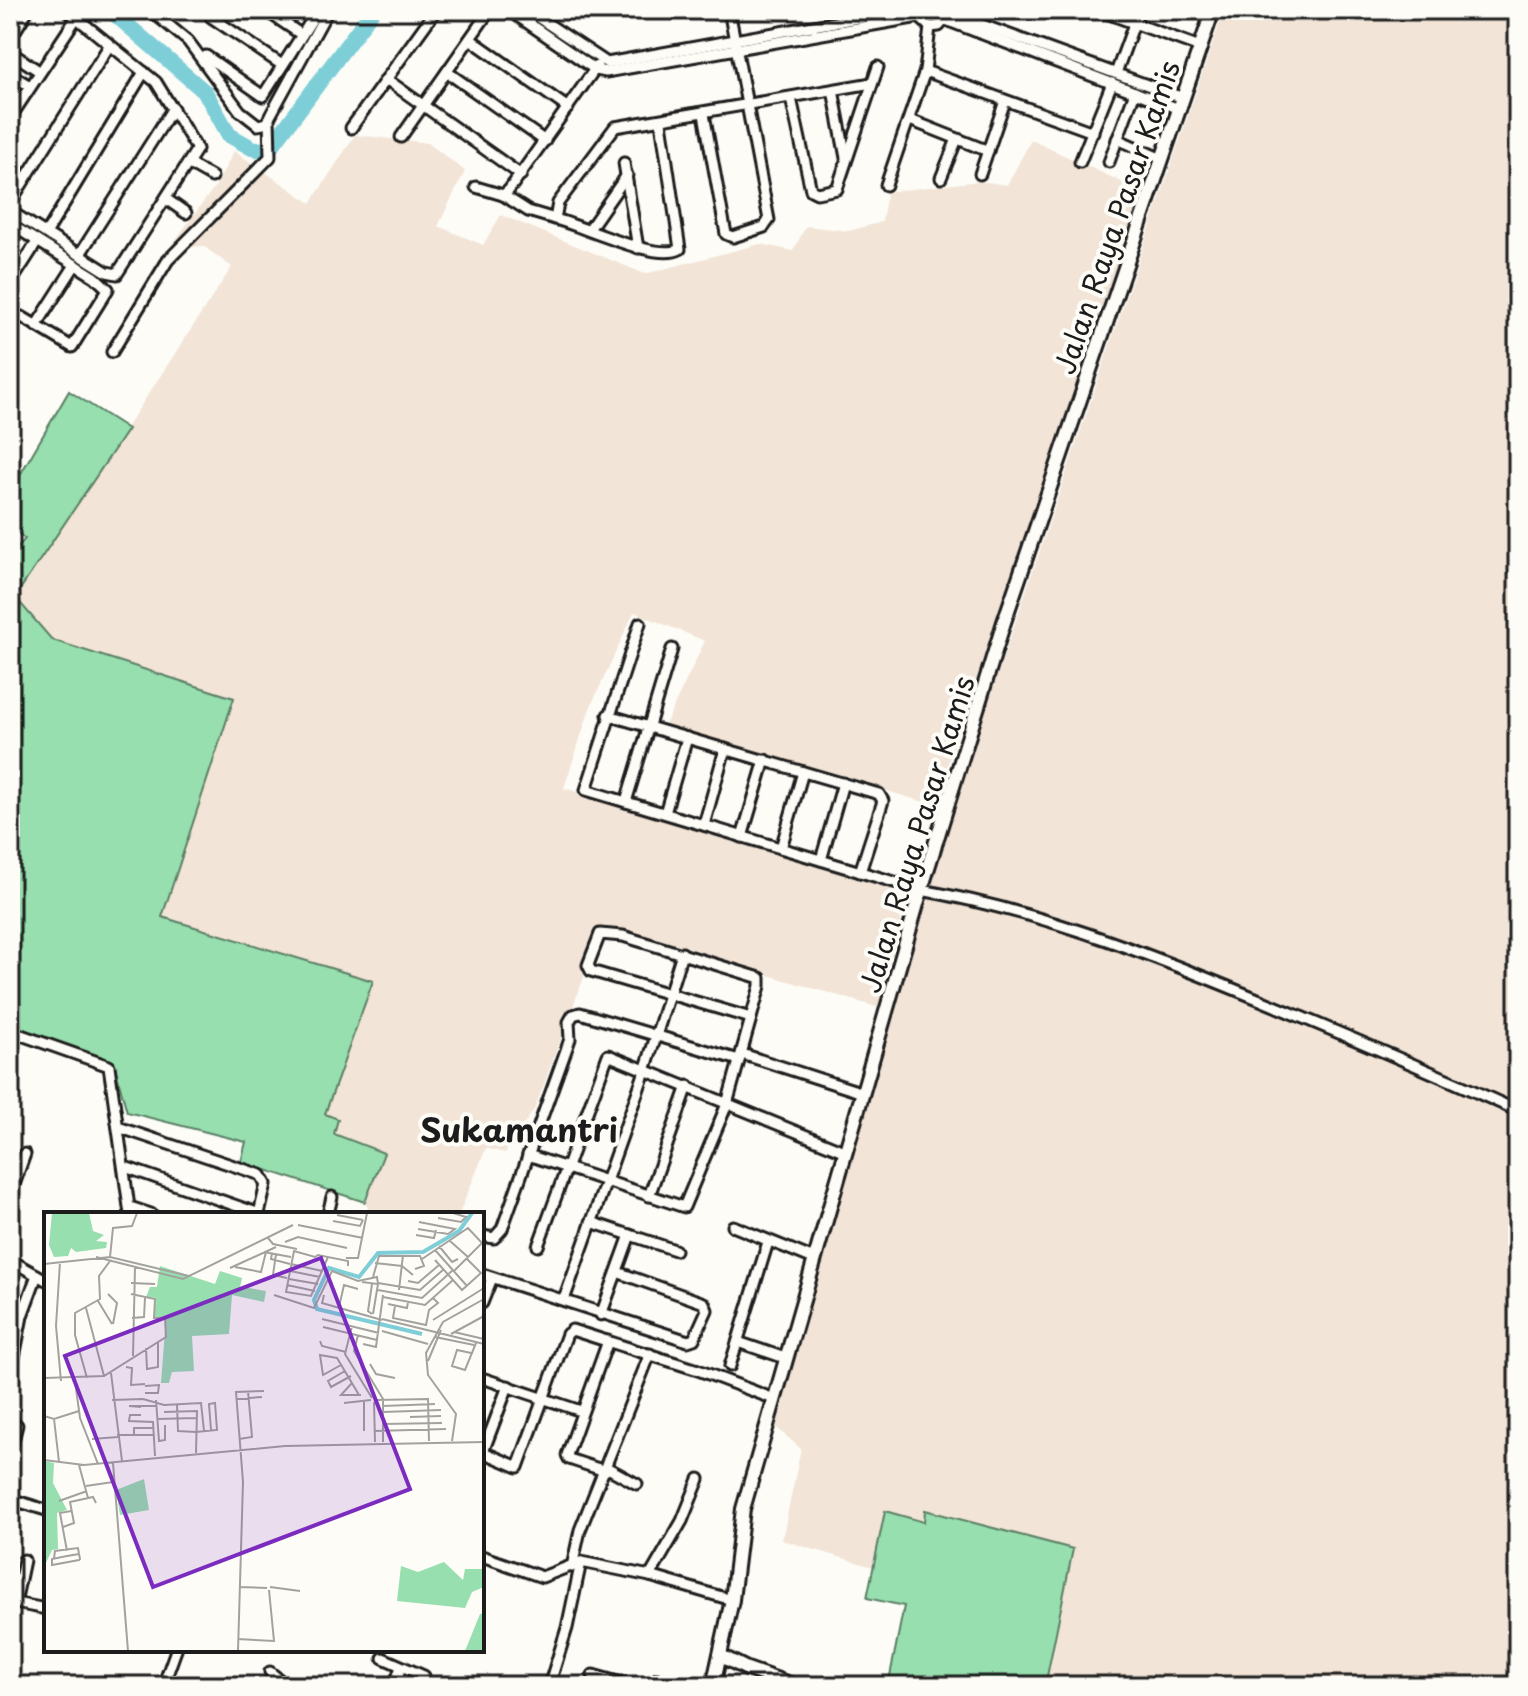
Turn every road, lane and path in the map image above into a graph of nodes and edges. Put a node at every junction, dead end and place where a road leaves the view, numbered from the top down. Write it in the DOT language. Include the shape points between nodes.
graph roads {
  1 [pos="28,10"];
  2 [pos="67,10"];
  3 [pos="150,10"];
  4 [pos="265,10"];
  5 [pos="318,10"];
  6 [pos="328,10"];
  7 [pos="436,10"];
  8 [pos="490,10"];
  9 [pos="509,10"];
  10 [pos="527,10"];
  11 [pos="604,10"];
  12 [pos="630,10"];
  13 [pos="729,10"];
  14 [pos="902,10"];
  15 [pos="1098,10"];
  16 [pos="1139,10"];
  17 [pos="1213,10"];
  18 [pos="918,14"];
  19 [pos="948,14"];
  20 [pos="211,17"];
  21 [pos="75,20"];
  22 [pos="1134,23"];
  23 [pos="930,27"];
  24 [pos="302,35"];
  25 [pos="10,39"];
  26 [pos="470,39"];
  27 [pos="737,45"];
  28 [pos="109,46"];
  29 [pos="1200,47"];
  30 [pos="10,52"];
  31 [pos="206,56"];
  32 [pos="282,65"];
  33 [pos="598,65"];
  34 [pos="878,67"];
  35 [pos="39,71"];
  36 [pos="925,71"];
  37 [pos="144,72"];
  38 [pos="447,72"];
  39 [pos="1116,73"];
  40 [pos="10,74"];
  41 [pos="386,79"];
  42 [pos="872,83"];
  43 [pos="1112,83"];
  44 [pos="30,86"];
  45 [pos="1131,87"];
  46 [pos="833,90"];
  47 [pos="791,98"];
  48 [pos="1005,101"];
  49 [pos="1181,104"];
  50 [pos="423,105"];
  51 [pos="748,105"];
  52 [pos="173,108"];
  53 [pos="568,108"];
  54 [pos="704,114"];
  55 [pos="10,118"];
  56 [pos="910,120"];
  57 [pos="661,122"];
  58 [pos="269,128"];
  59 [pos="351,128"];
  60 [pos="1093,132"];
  61 [pos="401,137"];
  62 [pos="957,139"];
  63 [pos="1117,139"];
  64 [pos="545,141"];
  65 [pos="988,151"];
  66 [pos="846,159"];
  67 [pos="1162,159"];
  68 [pos="1080,162"];
  69 [pos="1109,162"];
  70 [pos="624,163"];
  71 [pos="189,164"];
  72 [pos="980,174"];
  73 [pos="521,175"];
  74 [pos="627,175"];
  75 [pos="212,177"];
  76 [pos="941,178"];
  77 [pos="886,185"];
  78 [pos="476,187"];
  79 [pos="503,195"];
  80 [pos="166,199"];
  81 [pos="10,203"];
  82 [pos="10,211"];
  83 [pos="186,213"];
  84 [pos="555,219"];
  85 [pos="10,224"];
  86 [pos="590,228"];
  87 [pos="47,232"];
  88 [pos="37,242"];
  89 [pos="638,248"];
  90 [pos="80,254"];
  91 [pos="75,265"];
  92 [pos="10,284"];
  93 [pos="22,317"];
  94 [pos="36,326"];
  95 [pos="112,352"];
  96 [pos="640,623"];
  97 [pos="672,649"];
  98 [pos="608,715"];
  99 [pos="646,726"];
  100 [pos="687,738"];
  101 [pos="725,749"];
  102 [pos="765,760"];
  103 [pos="803,772"];
  104 [pos="843,783"];
  105 [pos="626,802"];
  106 [pos="665,813"];
  107 [pos="704,825"];
  108 [pos="742,837"];
  109 [pos="781,848"];
  110 [pos="821,860"];
  111 [pos="860,872"];
  112 [pos="921,890"];
  113 [pos="682,953"];
  114 [pos="668,994"];
  115 [pos="751,1018"];
  116 [pos="10,1031"];
  117 [pos="656,1034"];
  118 [pos="740,1057"];
  119 [pos="645,1071"];
  120 [pos="688,1086"];
  121 [pos="863,1093"];
  122 [pos="727,1104"];
  123 [pos="1518,1111"];
  124 [pos="118,1127"];
  125 [pos="846,1152"];
  126 [pos="25,1154"];
  127 [pos="528,1155"];
  128 [pos="125,1167"];
  129 [pos="567,1169"];
  130 [pos="604,1182"];
  131 [pos="10,1195"];
  132 [pos="649,1196"];
  133 [pos="332,1197"];
  134 [pos="130,1210"];
  135 [pos="255,1212"];
  136 [pos="258,1212"];
  137 [pos="328,1212"];
  138 [pos="591,1222"];
  139 [pos="733,1226"];
  140 [pos="630,1235"];
  141 [pos="484,1236"];
  142 [pos="768,1242"];
  143 [pos="538,1246"];
  144 [pos="675,1250"];
  145 [pos="814,1259"];
  146 [pos="10,1260"];
  147 [pos="617,1272"];
  148 [pos="487,1276"];
  149 [pos="42,1277"];
  150 [pos="564,1300"];
  151 [pos="601,1315"];
  152 [pos="608,1341"];
  153 [pos="738,1342"];
  154 [pos="650,1354"];
  155 [pos="785,1358"];
  156 [pos="730,1366"];
  157 [pos="12,1368"];
  158 [pos="484,1379"];
  159 [pos="508,1386"];
  160 [pos="544,1397"];
  161 [pos="774,1399"];
  162 [pos="581,1411"];
  163 [pos="17,1425"];
  164 [pos="484,1449"];
  165 [pos="10,1452"];
  166 [pos="484,1452"];
  167 [pos="607,1467"];
  168 [pos="699,1479"];
  169 [pos="637,1484"];
  170 [pos="10,1499"];
  171 [pos="44,1509"];
  172 [pos="484,1557"];
  173 [pos="24,1560"];
  174 [pos="576,1564"];
  175 [pos="650,1576"];
  176 [pos="732,1600"];
  177 [pos="12,1603"];
  178 [pos="44,1609"];
  179 [pos="175,1652"];
  180 [pos="721,1656"];
  181 [pos="383,1658"];
  182 [pos="401,1667"];
  183 [pos="270,1672"];
  184 [pos="593,1675"];
  185 [pos="424,1676"];
  186 [pos="163,1686"];
  187 [pos="287,1686"];
  188 [pos="394,1686"];
  189 [pos="549,1686"];
  190 [pos="632,1686"];
  191 [pos="713,1686"];
  192 [pos="795,1686"];
  1 -- 25 [label="street"];
  2 -- 21 [label="street"];
  3 -- 58 [label="street" via="188,41 246,116"];
  4 -- 24 [label="street"];
  5 -- 24 [label="street"];
  6 -- 58 [label="street"];
  7 -- 41 [label="street"];
  8 -- 26 [label="street"];
  9 -- 33 [label="street"];
  10 -- 33 [label="street"];
  11 -- 12 [label="street"];
  13 -- 27 [label="street"];
  14 -- 27 [label="street"];
  15 -- 22 [label="street"];
  16 -- 22 [label="street"];
  17 -- 29 [label="main road, Jalan Raya Pasar Kamis"];
  18 -- 23 [label="street"];
  18 -- 27 [label="street"];
  19 -- 23 [label="street" via="939,26"];
  19 -- 39 [label="street"];
  19 -- 43 [label="street"];
  20 -- 32 [label="street"];
  21 -- 28 [label="street"];
  21 -- 35 [label="street"];
  22 -- 29 [label="street"];
  22 -- 39 [label="street"];
  23 -- 36 [label="street"];
  24 -- 32 [label="street"];
  26 -- 38 [label="street"];
  26 -- 53 [label="street"];
  27 -- 33 [label="street"];
  27 -- 51 [label="street"];
  28 -- 37 [label="street"];
  28 -- 81 [label="street"];
  29 -- 49 [label="main road, Jalan Raya Pasar Kamis"];
  30 -- 35 [label="street"];
  31 -- 32 [label="street" via="263,96"];
  33 -- 53 [label="street"];
  34 -- 42 [label="street"];
  35 -- 44 [label="street"];
  36 -- 48 [label="street"];
  36 -- 56 [label="street"];
  37 -- 52 [label="street"];
  37 -- 87 [label="street"];
  38 -- 50 [label="street"];
  38 -- 64 [label="street"];
  39 -- 45 [label="street"];
  40 -- 44 [label="street"];
  41 -- 50 [label="street"];
  41 -- 59 [label="street"];
  42 -- 46 [label="street"];
  42 -- 66 [label="street"];
  43 -- 45 [label="street"];
  43 -- 60 [label="street"];
  44 -- 55 [label="street"];
  45 -- 49 [label="street"];
  45 -- 63 [label="street"];
  46 -- 47 [label="street"];
  46 -- 66 [label="street"];
  47 -- 51 [label="street"];
  47 -- 66 [label="street" via="812,192 838,188"];
  48 -- 60 [label="street"];
  48 -- 65 [label="street"];
  49 -- 67 [label="main road, Jalan Raya Pasar Kamis"];
  50 -- 61 [label="street"];
  50 -- 73 [label="street"];
  51 -- 54 [label="street"];
  51 -- 54 [label="street" via="769,220 764,227 733,237 726,234"];
  52 -- 71 [label="street" via="196,144"];
  52 -- 90 [label="street"];
  53 -- 64 [label="street"];
  54 -- 57 [label="street"];
  56 -- 62 [label="street"];
  56 -- 77 [label="street"];
  57 -- 84 [label="street" via="611,129 558,203"];
  57 -- 89 [label="street" via="680,249"];
  58 -- 95 [label="street" via="272,150 266,163 168,260"];
  60 -- 68 [label="street"];
  62 -- 65 [label="street"];
  62 -- 76 [label="street"];
  63 -- 67 [label="street"];
  63 -- 69 [label="street"];
  64 -- 73 [label="street"];
  65 -- 72 [label="street"];
  67 -- 112 [label="main road, Jalan Raya Pasar Kamis" via="1004,622"];
  70 -- 74 [label="street"];
  71 -- 75 [label="street"];
  71 -- 80 [label="street"];
  73 -- 79 [label="street"];
  74 -- 86 [label="street"];
  74 -- 89 [label="street"];
  78 -- 79 [label="street"];
  79 -- 84 [label="street" via="528,211"];
  80 -- 83 [label="street"];
  80 -- 90 [label="street" via="117,274"];
  82 -- 87 [label="street"];
  84 -- 86 [label="street"];
  85 -- 88 [label="street"];
  86 -- 89 [label="street"];
  87 -- 90 [label="street"];
  88 -- 91 [label="street"];
  88 -- 92 [label="street"];
  91 -- 94 [label="street"];
  91 -- 94 [label="street" via="108,289 75,345"];
  93 -- 94 [label="street"];
  96 -- 98 [label="street"];
  97 -- 99 [label="street"];
  98 -- 99 [label="street"];
  98 -- 105 [label="street" via="586,790"];
  99 -- 100 [label="street"];
  99 -- 105 [label="street"];
  100 -- 101 [label="street"];
  100 -- 106 [label="street"];
  101 -- 102 [label="street"];
  101 -- 107 [label="street"];
  102 -- 103 [label="street"];
  102 -- 108 [label="street"];
  103 -- 104 [label="street"];
  103 -- 109 [label="street"];
  104 -- 110 [label="street"];
  104 -- 111 [label="street" via="883,801"];
  105 -- 106 [label="street"];
  106 -- 107 [label="street"];
  107 -- 108 [label="street"];
  108 -- 109 [label="street"];
  109 -- 110 [label="street"];
  110 -- 111 [label="street"];
  111 -- 112 [label="street"];
  112 -- 121 [label="main road, Jalan Raya Pasar Kamis"];
  112 -- 123 [label="street" via="972,899 1118,943 1397,1054"];
  113 -- 114 [label="street"];
  113 -- 114 [label="street" via="614,934 596,937 591,971"];
  113 -- 115 [label="street" via="760,978"];
  114 -- 115 [label="street"];
  114 -- 117 [label="street"];
  115 -- 118 [label="street"];
  116 -- 124 [label="street" via="109,1066"];
  117 -- 118 [label="street"];
  117 -- 119 [label="street"];
  117 -- 127 [label="street" via="573,1015 570,1039"];
  118 -- 121 [label="street"];
  118 -- 122 [label="street"];
  119 -- 120 [label="street"];
  119 -- 129 [label="street" via="608,1055"];
  119 -- 130 [label="street"];
  120 -- 122 [label="street"];
  120 -- 132 [label="street"];
  121 -- 125 [label="main road, Jalan Raya Pasar Kamis"];
  122 -- 125 [label="street"];
  122 -- 132 [label="street" via="686,1205"];
  124 -- 128 [label="street"];
  124 -- 136 [label="street" via="261,1175 266,1184"];
  125 -- 145 [label="main road, Jalan Raya Pasar Kamis"];
  126 -- 131 [label="street"];
  127 -- 129 [label="street"];
  127 -- 141 [label="street" via="502,1229 494,1238"];
  128 -- 134 [label="street"];
  128 -- 135 [label="street"];
  129 -- 130 [label="street"];
  129 -- 143 [label="street"];
  130 -- 132 [label="street"];
  130 -- 138 [label="street"];
  133 -- 137 [label="street"];
  138 -- 140 [label="street"];
  138 -- 150 [label="street"];
  139 -- 142 [label="street"];
  140 -- 144 [label="street"];
  140 -- 147 [label="street"];
  142 -- 145 [label="street"];
  142 -- 153 [label="street"];
  145 -- 155 [label="main road, Jalan Raya Pasar Kamis"];
  146 -- 149 [label="street"];
  147 -- 151 [label="street"];
  147 -- 151 [label="street" via="704,1303 707,1310 694,1339 688,1341"];
  148 -- 150 [label="street"];
  149 -- 157 [label="street" via="22,1316"];
  150 -- 151 [label="street"];
  152 -- 154 [label="street"];
  152 -- 160 [label="street" via="568,1332"];
  152 -- 162 [label="street"];
  153 -- 155 [label="street"];
  153 -- 156 [label="street"];
  154 -- 161 [label="street"];
  154 -- 167 [label="street"];
  155 -- 161 [label="main road, Jalan Raya Pasar Kamis"];
  158 -- 159 [label="street"];
  159 -- 160 [label="street"];
  159 -- 164 [label="street"];
  160 -- 162 [label="street"];
  160 -- 166 [label="street" via="520,1463 515,1466"];
  161 -- 176 [label="main road, Jalan Raya Pasar Kamis" via="743,1509"];
  162 -- 167 [label="street" via="567,1457"];
  163 -- 165 [label="street"];
  167 -- 169 [label="street"];
  167 -- 174 [label="street" via="580,1530"];
  168 -- 175 [label="street"];
  170 -- 171 [label="street"];
  172 -- 174 [label="street" via="542,1577"];
  173 -- 177 [label="street"];
  174 -- 175 [label="street"];
  174 -- 189 [label="street"];
  175 -- 176 [label="street"];
  176 -- 180 [label="main road, Jalan Raya Pasar Kamis"];
  177 -- 178 [label="street"];
  179 -- 186 [label="street"];
  180 -- 191 [label="main road, Jalan Raya Pasar Kamis"];
  180 -- 192 [label="main road"];
  181 -- 182 [label="street"];
  182 -- 185 [label="street"];
  182 -- 188 [label="street"];
  183 -- 187 [label="street"];
  184 -- 190 [label="street"];
}
